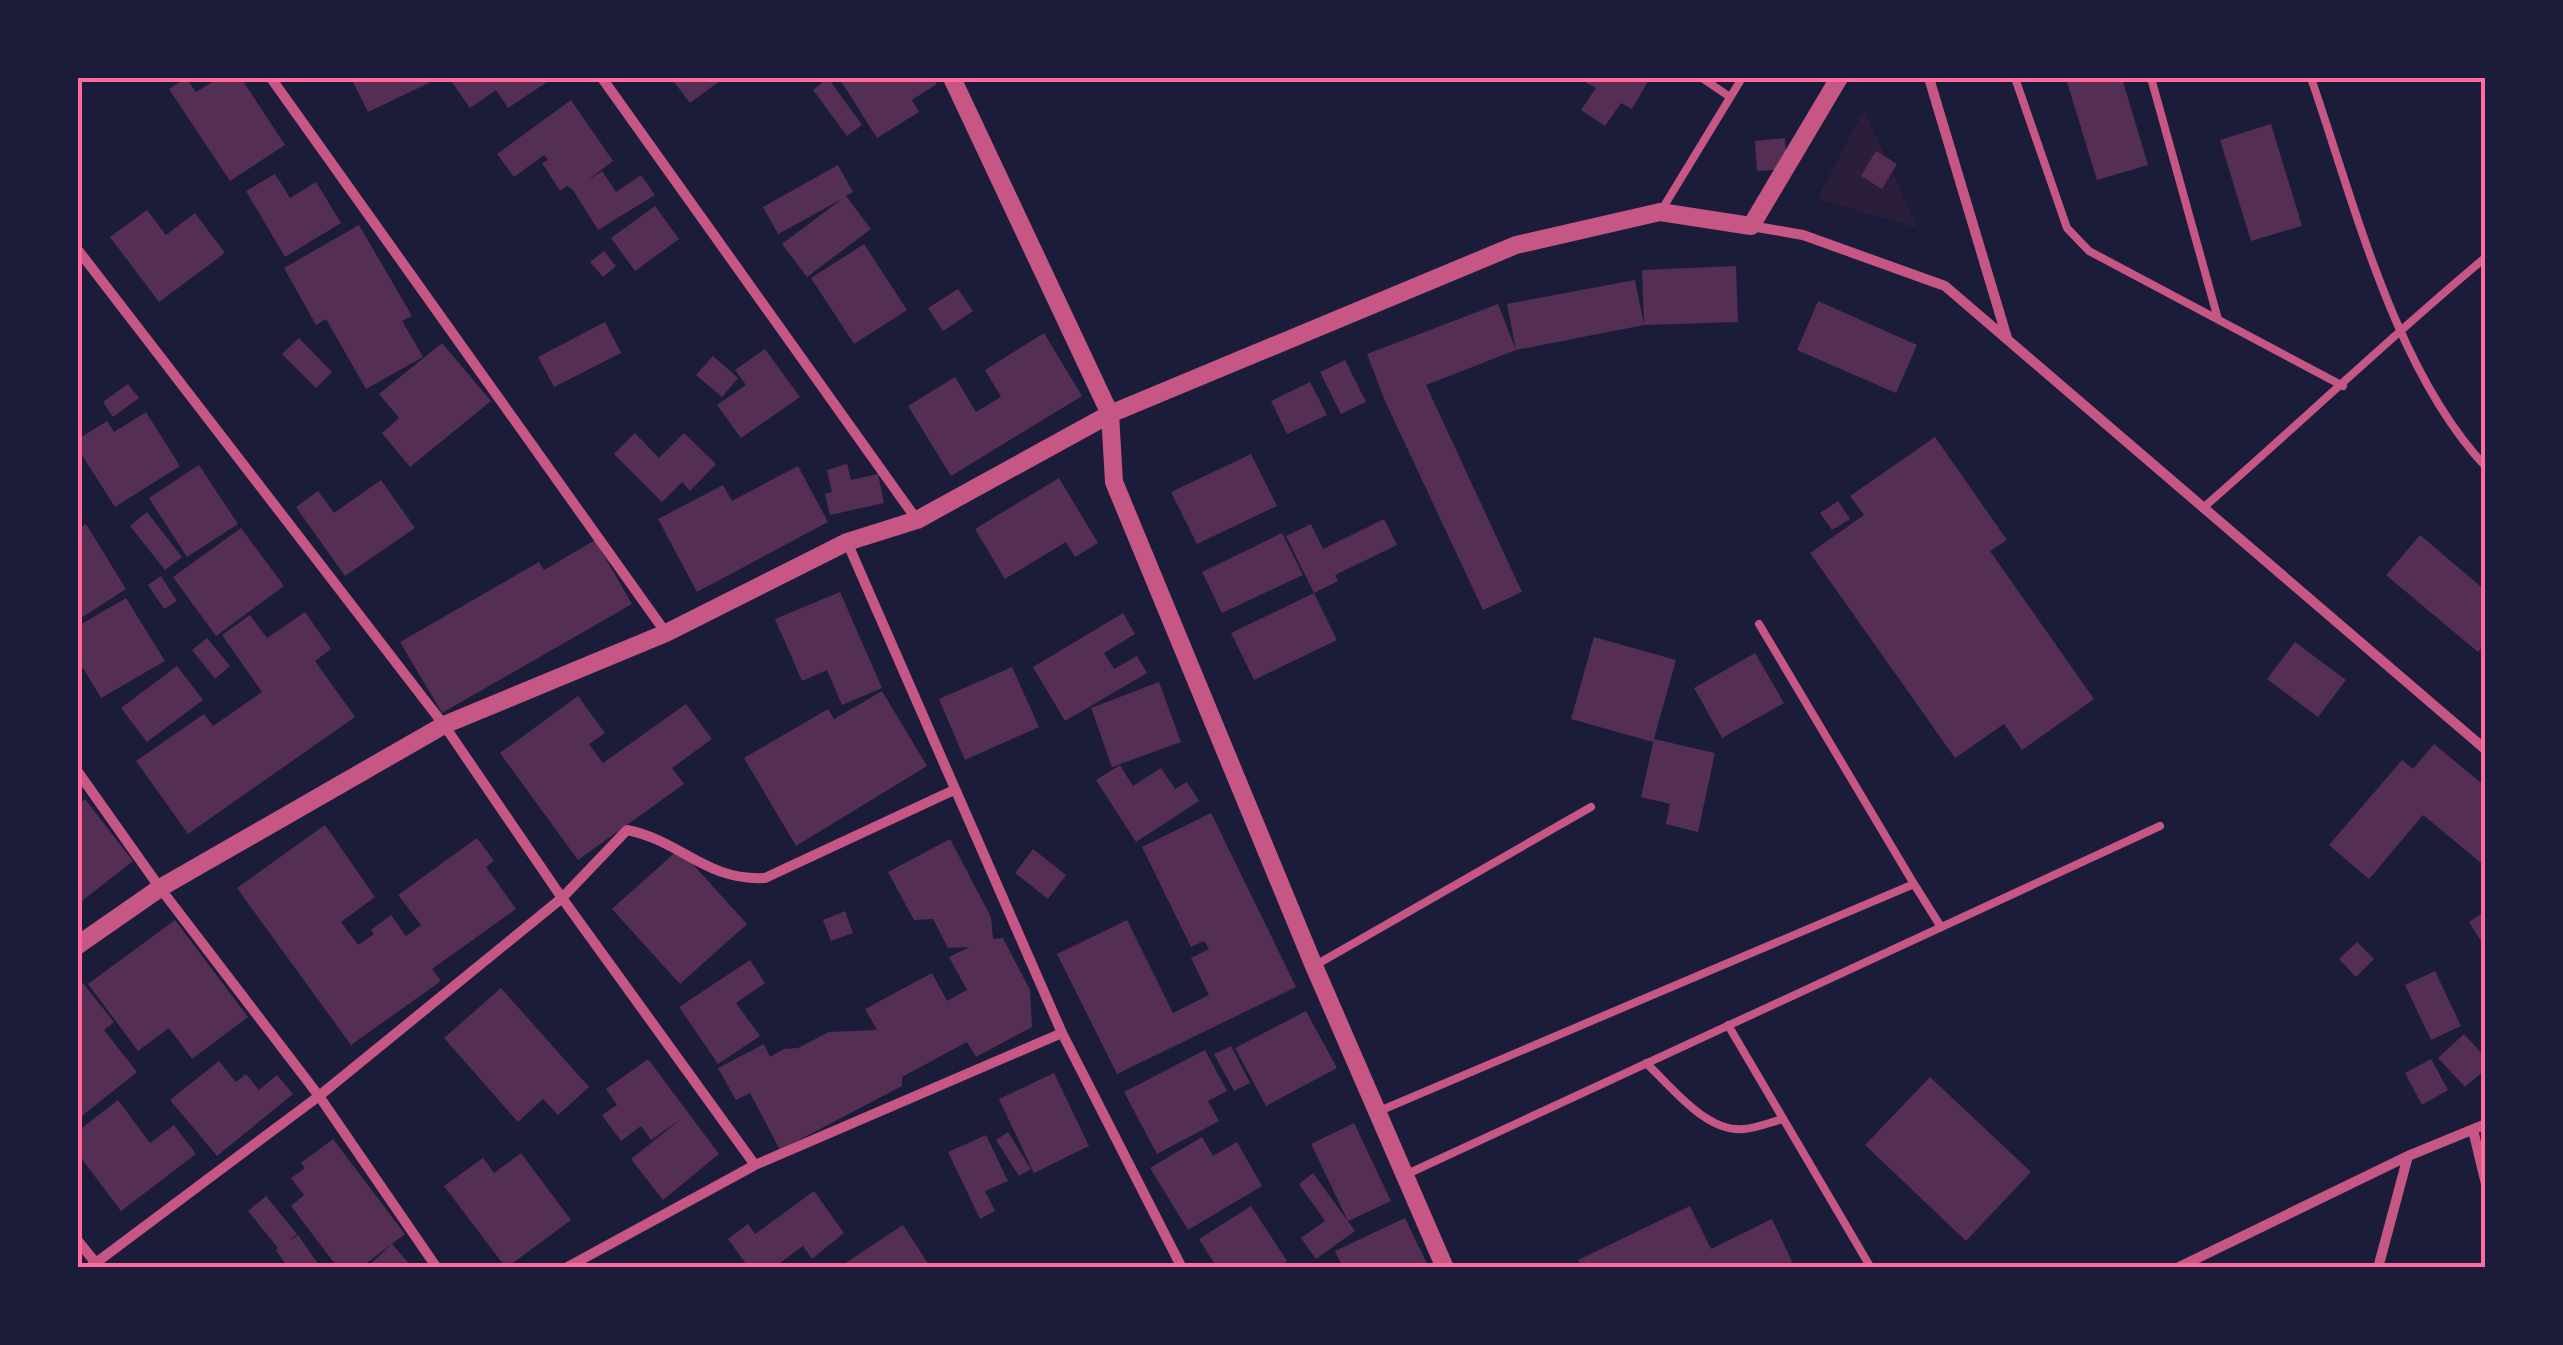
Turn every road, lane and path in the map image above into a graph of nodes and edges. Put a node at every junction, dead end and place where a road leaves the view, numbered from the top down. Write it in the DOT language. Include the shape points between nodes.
graph roads {
  1 [pos="271,78"];
  2 [pos="602,78"];
  3 [pos="952,78"];
  4 [pos="1702,78"];
  5 [pos="1742,78"];
  6 [pos="1839,78"];
  7 [pos="1929,78"];
  8 [pos="2015,78"];
  9 [pos="2151,78"];
  10 [pos="2311,78"];
  11 [pos="1730,97"];
  12 [pos="1660,212"];
  13 [pos="1751,226"];
  14 [pos="78,250"];
  15 [pos="2486,257"];
  16 [pos="2218,320"];
  17 [pos="2398,330"];
  18 [pos="2007,339"];
  19 [pos="2343,386"];
  20 [pos="1110,414"];
  21 [pos="2486,467"];
  22 [pos="2204,508"];
  23 [pos="916,520"];
  24 [pos="847,542"];
  25 [pos="1760,624"];
  26 [pos="666,634"];
  27 [pos="444,726"];
  28 [pos="2485,749"];
  29 [pos="78,772"];
  30 [pos="954,790"];
  31 [pos="1591,807"];
  32 [pos="2160,826"];
  33 [pos="1914,884"];
  34 [pos="160,888"];
  35 [pos="562,898"];
  36 [pos="1940,927"];
  37 [pos="78,946"];
  38 [pos="1314,966"];
  39 [pos="1728,1025"];
  40 [pos="1062,1034"];
  41 [pos="1646,1064"];
  42 [pos="319,1096"];
  43 [pos="1378,1112"];
  44 [pos="1783,1119"];
  45 [pos="2486,1124"];
  46 [pos="2473,1130"];
  47 [pos="2408,1156"];
  48 [pos="755,1166"];
  49 [pos="1405,1175"];
  50 [pos="2486,1184"];
  51 [pos="78,1241"];
  52 [pos="94,1266"];
  53 [pos="438,1268"];
  54 [pos="566,1268"];
  55 [pos="1182,1268"];
  56 [pos="1445,1268"];
  57 [pos="1870,1268"];
  58 [pos="2177,1268"];
  59 [pos="2378,1268"];
  1 -- 26 [label="street"];
  2 -- 23 [label="street"];
  3 -- 20 [label="street"];
  4 -- 11 [label="lane"];
  5 -- 11 [label="lane"];
  6 -- 13 [label="street"];
  7 -- 18 [label="street"];
  8 -- 16 [label="lane" via="2076,240"];
  9 -- 16 [label="lane"];
  10 -- 17 [label="lane"];
  11 -- 12 [label="lane"];
  12 -- 13 [label="street"];
  12 -- 20 [label="street" via="1516,245"];
  13 -- 18 [label="street" via="1802,235 1945,286"];
  14 -- 27 [label="street"];
  15 -- 17 [label="lane"];
  16 -- 19 [label="lane"];
  17 -- 19 [label="lane"];
  17 -- 21 [label="lane" via="2456,436"];
  18 -- 22 [label="street"];
  19 -- 22 [label="lane"];
  20 -- 23 [label="street"];
  20 -- 38 [label="street" via="1114,482"];
  22 -- 28 [label="street"];
  23 -- 24 [label="street"];
  24 -- 26 [label="street"];
  24 -- 30 [label="street"];
  25 -- 33 [label="lane"];
  26 -- 27 [label="street"];
  27 -- 34 [label="street"];
  27 -- 35 [label="street"];
  29 -- 34 [label="street"];
  30 -- 35 [label="street" via="766,878 717,873 648,834 627,830"];
  30 -- 40 [label="street"];
  31 -- 38 [label="lane"];
  32 -- 36 [label="lane"];
  33 -- 36 [label="lane"];
  33 -- 43 [label="lane"];
  34 -- 37 [label="street"];
  34 -- 42 [label="street"];
  35 -- 42 [label="street"];
  35 -- 48 [label="street"];
  36 -- 39 [label="lane"];
  38 -- 43 [label="street"];
  39 -- 41 [label="lane"];
  39 -- 44 [label="lane"];
  40 -- 48 [label="street"];
  40 -- 55 [label="street"];
  41 -- 44 [label="lane" via="1721,1125 1740,1130"];
  41 -- 49 [label="lane"];
  42 -- 52 [label="street"];
  42 -- 53 [label="street"];
  43 -- 49 [label="street"];
  44 -- 57 [label="lane"];
  45 -- 46 [label="street"];
  46 -- 47 [label="street"];
  46 -- 50 [label="street"];
  47 -- 58 [label="street"];
  47 -- 59 [label="street"];
  48 -- 54 [label="street"];
  49 -- 56 [label="street"];
  51 -- 52 [label="street"];
}
